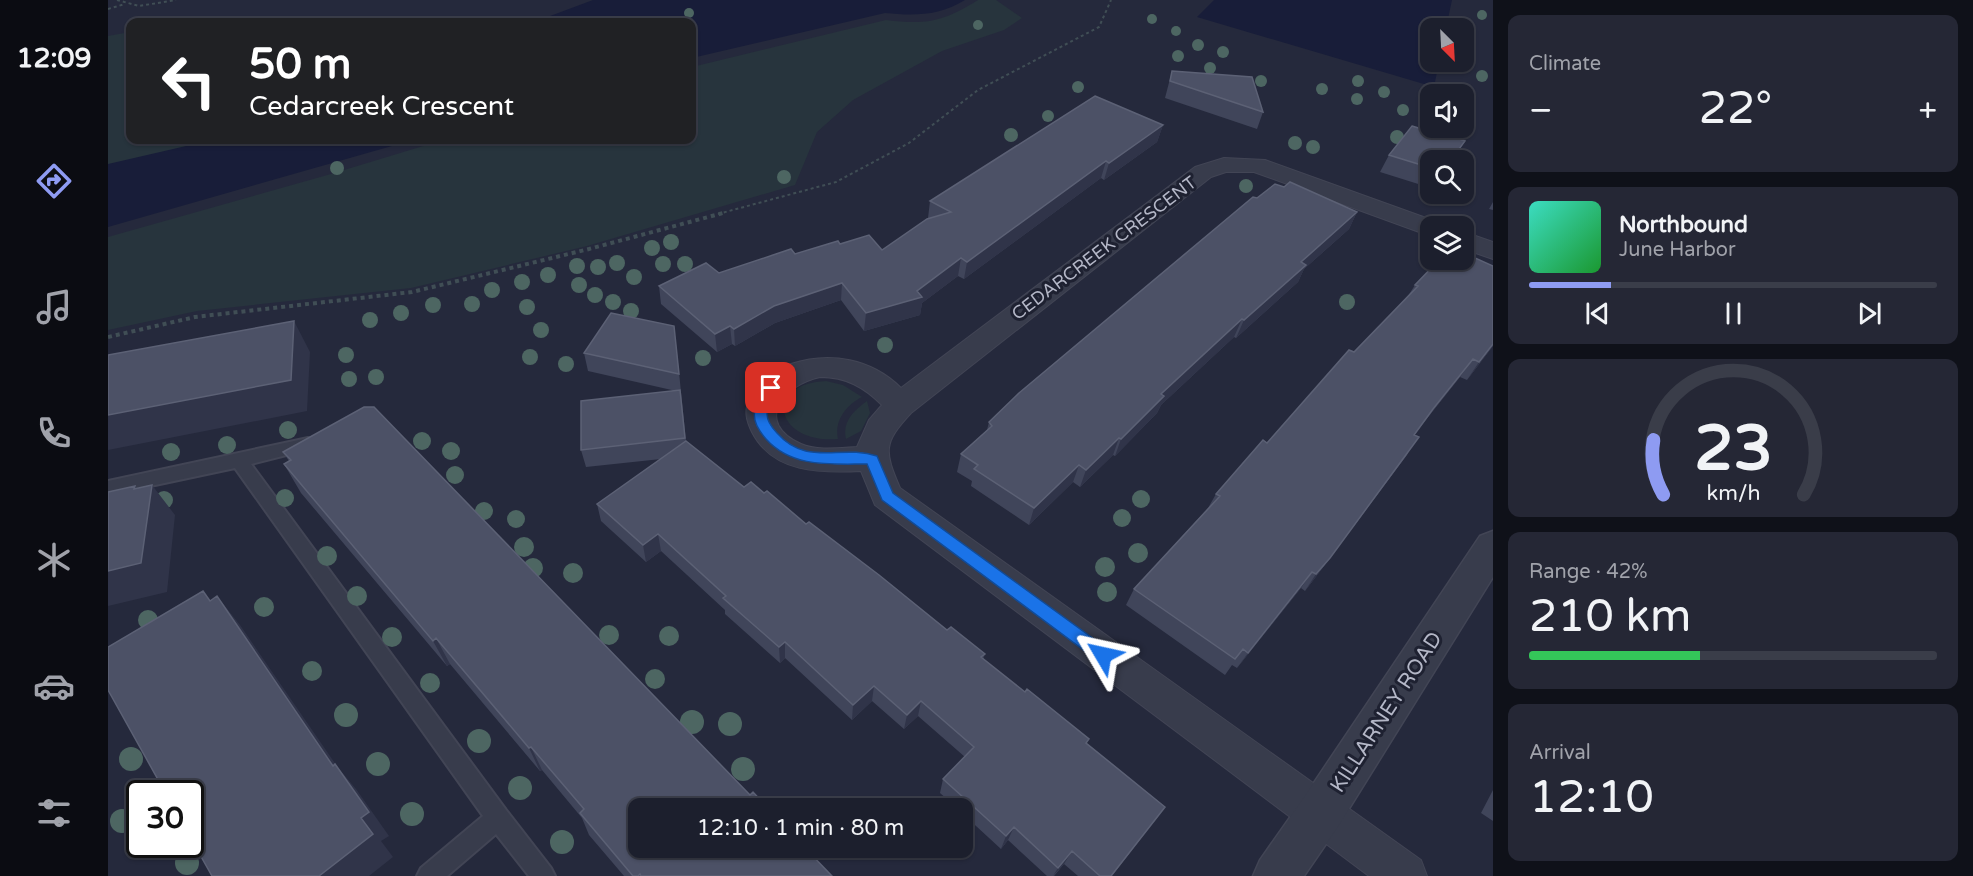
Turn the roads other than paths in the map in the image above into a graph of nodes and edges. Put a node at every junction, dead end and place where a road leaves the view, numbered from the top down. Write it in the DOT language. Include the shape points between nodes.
graph roads {
  1 [pos="1420,224"];
  2 [pos="1474,244"];
  3 [pos="1493,251"];
  4 [pos="900,405"];
  5 [pos="308,444"];
  6 [pos="872,459"];
  7 [pos="239,461"];
  8 [pos="108,488"];
  9 [pos="1493,546"];
  10 [pos="1321,813"];
  11 [pos="498,818"];
  12 [pos="429,876"];
  13 [pos="543,876"];
  14 [pos="1276,876"];
  15 [pos="1405,876"];
  1 -- 4 [label="street, CEDARCREEK CRESCENT" via="1257,165 1224,165 1203,172"];
  2 -- 3 [label="street"];
  4 -- 6 [label="street, CEDARCREEK CRESCENT" via="876,433"];
  4 -- 6 [label="street" via="866,376 822,367 784,378 764,400 761,424 781,447 814,458"];
  5 -- 7 [label="lane"];
  6 -- 10 [label="street" via="887,496"];
  7 -- 8 [label="lane"];
  7 -- 11 [label="lane"];
  9 -- 10 [label="street, KILLARNEY ROAD"];
  10 -- 14 [label="street, KILLARNEY ROAD"];
  10 -- 15 [label="street"];
  11 -- 12 [label="lane"];
  11 -- 13 [label="lane"];
}
